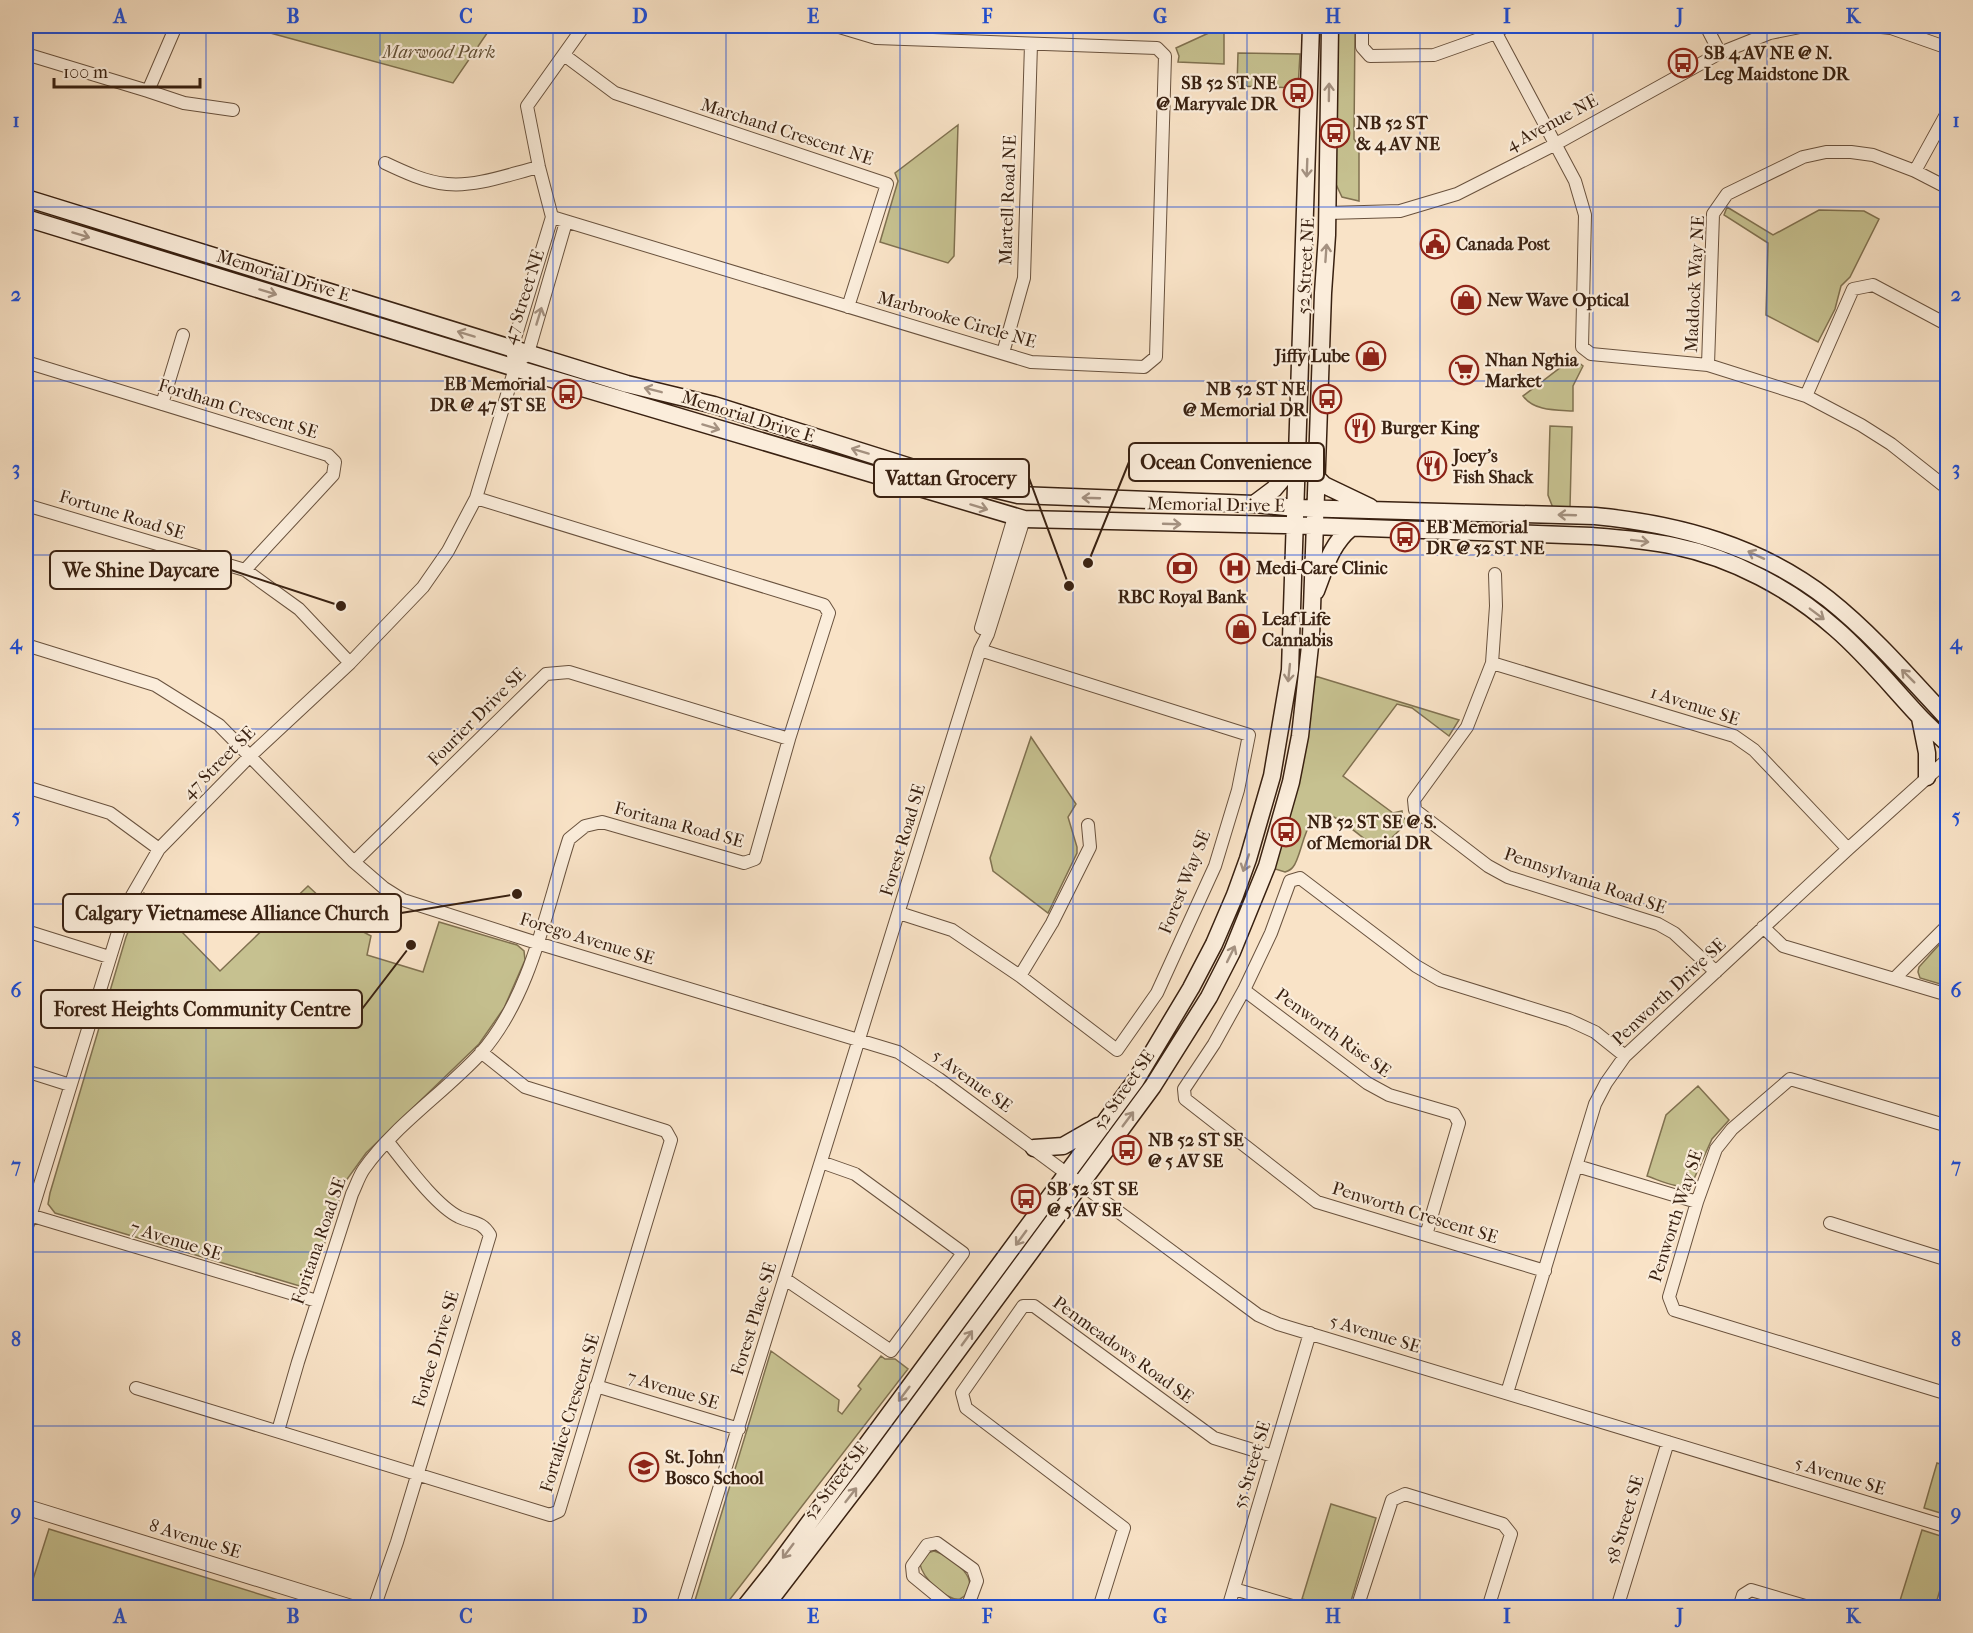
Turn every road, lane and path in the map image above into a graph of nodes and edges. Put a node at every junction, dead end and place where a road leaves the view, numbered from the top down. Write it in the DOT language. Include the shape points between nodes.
graph roads {
  1 [pos="176,26"];
  2 [pos="584,26"];
  3 [pos="836,26"];
  4 [pos="948,26"];
  5 [pos="1311,26"];
  6 [pos="1330,26"];
  7 [pos="1362,26"];
  8 [pos="1706,26"];
  9 [pos="1805,26"];
  10 [pos="1872,26"];
  11 [pos="1500,29"];
  12 [pos="948,39"];
  13 [pos="1031,44"];
  14 [pos="1947,48"];
  15 [pos="1720,53"];
  16 [pos="26,54"];
  17 [pos="564,55"];
  18 [pos="148,91"];
  19 [pos="233,110"];
  20 [pos="1947,111"];
  21 [pos="1554,145"];
  22 [pos="385,163"];
  23 [pos="539,167"];
  24 [pos="1915,171"];
  25 [pos="1947,188"];
  26 [pos="26,198"];
  27 [pos="1305,213"];
  28 [pos="1328,213"];
  29 [pos="552,217"];
  30 [pos="26,218"];
  31 [pos="566,222"];
  32 [pos="848,306"];
  33 [pos="1947,325"];
  34 [pos="183,335"];
  35 [pos="512,348"];
  36 [pos="528,353"];
  37 [pos="1003,353"];
  38 [pos="26,362"];
  39 [pos="1708,365"];
  40 [pos="514,368"];
  41 [pos="1806,396"];
  42 [pos="162,404"];
  43 [pos="1295,464"];
  44 [pos="1316,477"];
  45 [pos="1947,489"];
  46 [pos="476,498"];
  47 [pos="1254,504"];
  48 [pos="26,505"];
  49 [pos="1296,508"];
  50 [pos="1315,508"];
  51 [pos="1377,510"];
  52 [pos="1019,518"];
  53 [pos="1250,525"];
  54 [pos="1296,525"];
  55 [pos="1314,526"];
  56 [pos="1351,528"];
  57 [pos="1294,552"];
  58 [pos="244,570"];
  59 [pos="1495,574"];
  60 [pos="1313,601"];
  61 [pos="26,645"];
  62 [pos="980,650"];
  63 [pos="350,663"];
  64 [pos="1492,663"];
  65 [pos="1920,717"];
  66 [pos="1947,719"];
  67 [pos="789,739"];
  68 [pos="1947,744"];
  69 [pos="250,756"];
  70 [pos="1947,759"];
  71 [pos="1927,777"];
  72 [pos="26,787"];
  73 [pos="1088,825"];
  74 [pos="159,849"];
  75 [pos="1848,849"];
  76 [pos="354,862"];
  77 [pos="899,913"];
  78 [pos="1947,925"];
  79 [pos="1763,927"];
  80 [pos="26,931"];
  81 [pos="537,943"];
  82 [pos="110,957"];
  83 [pos="1716,972"];
  84 [pos="1020,976"];
  85 [pos="1894,979"];
  86 [pos="1244,990"];
  87 [pos="1947,995"];
  88 [pos="859,1040"];
  89 [pos="481,1052"];
  90 [pos="1625,1056"];
  91 [pos="26,1071"];
  92 [pos="70,1085"];
  93 [pos="1106,1120"];
  94 [pos="1947,1126"];
  95 [pos="388,1142"];
  96 [pos="1034,1148"];
  97 [pos="821,1162"];
  98 [pos="1577,1166"];
  99 [pos="1074,1178"];
  100 [pos="1697,1202"];
  101 [pos="28,1214"];
  102 [pos="1830,1223"];
  103 [pos="26,1230"];
  104 [pos="1426,1235"];
  105 [pos="1947,1260"];
  106 [pos="1545,1271"];
  107 [pos="785,1279"];
  108 [pos="317,1301"];
  109 [pos="1310,1333"];
  110 [pos="596,1386"];
  111 [pos="136,1388"];
  112 [pos="1507,1393"];
  113 [pos="1947,1394"];
  114 [pos="739,1429"];
  115 [pos="278,1431"];
  116 [pos="1668,1442"];
  117 [pos="1273,1456"];
  118 [pos="417,1474"];
  119 [pos="26,1507"];
  120 [pos="1947,1527"];
  121 [pos="1234,1589"];
  122 [pos="353,1608"];
  123 [pos="374,1608"];
  124 [pos="682,1608"];
  125 [pos="744,1608"];
  126 [pos="764,1608"];
  127 [pos="952,1608"];
  128 [pos="967,1608"];
  129 [pos="1099,1608"];
  130 [pos="1228,1608"];
  131 [pos="1299,1608"];
  132 [pos="1357,1608"];
  133 [pos="1488,1608"];
  134 [pos="1617,1608"];
  135 [pos="1739,1608"];
  136 [pos="1812,1608"];
  1 -- 18 [label="street"];
  2 -- 17 [label="street"];
  3 -- 12 [label="street, Marbrooke Circle NE" via="876,38"];
  4 -- 12 [label="street"];
  5 -- 27 [label="main road, 52 Street NE, one-way"];
  28 -- 6 [label="main road, 52 Street NE, one-way"];
  7 -- 11 [label="street" via="1362,46 1370,56 1434,55"];
  8 -- 15 [label="street"];
  9 -- 15 [label="street, 4 Avenue NE" via="1770,33"];
  10 -- 14 [label="street" via="1891,28"];
  11 -- 21 [label="street"];
  12 -- 13 [label="street, Marbrooke Circle NE"];
  13 -- 37 [label="street, Martell Road NE" via="1024,278"];
  13 -- 37 [label="street, Marbrooke Circle NE" via="1157,48 1165,56 1156,357 1144,367 1031,362"];
  15 -- 21 [label="street, 4 Avenue NE"];
  16 -- 18 [label="street"];
  17 -- 23 [label="street" via="527,106"];
  17 -- 32 [label="street, Marchand Crescent NE" via="615,93 887,184"];
  18 -- 19 [label="street" via="184,103"];
  20 -- 24 [label="street"];
  21 -- 28 [label="street, 4 Avenue NE" via="1442,199 1388,213"];
  21 -- 39 [label="street" via="1575,181 1585,215 1581,346 1591,354"];
  22 -- 23 [label="street" via="411,176 447,184 473,183"];
  23 -- 29 [label="street"];
  24 -- 25 [label="street, Maddock Way NE"];
  24 -- 39 [label="street, Maddock Way NE" via="1874,155 1826,152 1803,157 1727,194 1713,214"];
  35 -- 26 [label="main road, Memorial Drive E, one-way"];
  27 -- 28 [label="street, 4 Avenue NE"];
  27 -- 43 [label="main road, 52 Street NE"];
  44 -- 28 [label="main road, 52 Street NE, one-way"];
  29 -- 31 [label="street, Marbrooke Circle NE"];
  29 -- 35 [label="street, 47 Street NE"];
  30 -- 40 [label="main road, Memorial Drive E, one-way"];
  31 -- 32 [label="street, Marbrooke Circle NE"];
  36 -- 31 [label="street, 47 Street NE, one-way"];
  32 -- 37 [label="street, Marbrooke Circle NE"];
  33 -- 41 [label="street" via="1873,285 1853,289"];
  34 -- 42 [label="street"];
  35 -- 36 [label="main road, Memorial Drive E"];
  35 -- 40 [label="street, 47 Street NE"];
  36 -- 40 [label="street, 47 Street NE"];
  47 -- 36 [label="main road, Memorial Drive E, one-way" via="1018,495 939,476 714,405 627,384"];
  38 -- 42 [label="street, Fordham Crescent SE"];
  39 -- 41 [label="street"];
  40 -- 46 [label="street, 47 Street SE"];
  40 -- 52 [label="main road, Memorial Drive E, one-way"];
  41 -- 45 [label="street" via="1891,444"];
  42 -- 58 [label="street, Fordham Crescent SE" via="328,455 335,462 333,475"];
  43 -- 47 [label="main road" via="1274,489"];
  43 -- 49 [label="main road, 52 Street NE"];
  44 -- 50 [label="main road, 52 Street NE"];
  44 -- 51 [label="main road" via="1324,485"];
  46 -- 63 [label="street, 47 Street SE" via="448,551 423,587"];
  46 -- 67 [label="street, Foritana Road SE" via="824,605 830,613"];
  47 -- 49 [label="main road, Memorial Drive E"];
  48 -- 58 [label="street, Fortune Road SE"];
  49 -- 50 [label="main road, Memorial Drive E"];
  49 -- 54 [label="main road, 52 Street SE"];
  50 -- 51 [label="main road, Memorial Drive E"];
  50 -- 55 [label="main road, 52 Street SE"];
  66 -- 51 [label="main road, Memorial Drive E, one-way" via="1828,600 1797,577 1725,541 1679,528 1605,517"];
  52 -- 53 [label="main road, Memorial Drive E, one-way"];
  52 -- 62 [label="street, Forest Road SE" via="980,632"];
  53 -- 54 [label="main road, Memorial Drive E"];
  53 -- 57 [label="main road" via="1278,536"];
  54 -- 55 [label="main road, Memorial Drive E"];
  54 -- 57 [label="main road, 52 Street SE"];
  55 -- 56 [label="main road, Memorial Drive E"];
  55 -- 60 [label="main road, 52 Street SE"];
  56 -- 60 [label="main road" via="1333,548"];
  56 -- 65 [label="main road, Memorial Drive E, one-way" via="1614,538 1674,546 1718,558 1788,593 1818,614 1877,669"];
  57 -- 93 [label="main road, 52 Street SE, one-way" via="1290,670 1272,776 1255,836 1235,895 1196,979 1136,1080"];
  58 -- 63 [label="street, Fortune Road SE" via="299,609"];
  59 -- 64 [label="street, Pennsylvania Road SE"];
  99 -- 60 [label="main road, 52 Street SE, one-way" via="1152,1086 1184,1038 1232,952 1254,901 1282,817 1300,736"];
  61 -- 69 [label="street" via="155,685 219,725"];
  62 -- 77 [label="street, Forest Road SE"];
  62 -- 84 [label="street, Forest Way SE" via="1249,735 1238,790 1215,866 1157,993 1117,1050"];
  63 -- 69 [label="street, 47 Street SE"];
  64 -- 75 [label="street, 1 Avenue SE" via="1734,736 1754,750"];
  64 -- 83 [label="street, Pennsylvania Road SE" via="1472,718 1414,800 1415,810 1508,877 1658,924 1674,933"];
  65 -- 68 [label="main road, Memorial Drive E"];
  65 -- 71 [label="main road"];
  67 -- 76 [label="street, Fourier Drive SE" via="569,672 546,674"];
  67 -- 81 [label="street, Foritana Road SE" via="755,859 744,863 602,822 585,826 569,839"];
  69 -- 74 [label="street, 47 Street SE"];
  69 -- 76 [label="street, Forego Avenue SE"];
  70 -- 71 [label="street, Penworth Drive SE"];
  71 -- 75 [label="street, Penworth Drive SE"];
  72 -- 74 [label="street" via="110,813"];
  73 -- 84 [label="street" via="1090,847"];
  74 -- 82 [label="street, 47 Street SE" via="126,906"];
  75 -- 79 [label="street, Penworth Drive SE"];
  76 -- 81 [label="street, Forego Avenue SE" via="403,900"];
  77 -- 84 [label="street, Forest Way SE" via="952,930"];
  77 -- 88 [label="street, Forest Road SE"];
  78 -- 85 [label="street"];
  79 -- 83 [label="street, Penworth Drive SE"];
  79 -- 85 [label="street" via="1783,946"];
  80 -- 82 [label="street"];
  81 -- 88 [label="street, Forego Avenue SE"];
  81 -- 89 [label="street, Foritana Road SE" via="523,986"];
  82 -- 92 [label="street, 47 Street SE"];
  83 -- 90 [label="street, Penworth Drive SE"];
  85 -- 87 [label="street"];
  86 -- 90 [label="street, Penworth Crescent SE" via="1290,880 1300,878 1440,980 1569,1020 1594,1032"];
  86 -- 104 [label="street, Penworth Rise SE" via="1367,1083 1389,1095 1454,1114 1459,1123"];
  86 -- 104 [label="street, Penworth Crescent SE" via="1184,1089 1185,1099 1317,1202"];
  88 -- 96 [label="street, 5 Avenue SE" via="898,1052 921,1066"];
  88 -- 97 [label="street, Forest Place SE"];
  89 -- 95 [label="street, Foritana Road SE"];
  89 -- 110 [label="street, Fortalice Crescent SE" via="525,1087 666,1131 671,1140"];
  90 -- 98 [label="street, Penworth Drive SE" via="1595,1104"];
  91 -- 92 [label="street"];
  92 -- 101 [label="street, 47 Street SE"];
  93 -- 96 [label="main road" via="1063,1146"];
  93 -- 99 [label="main road, 52 Street SE"];
  94 -- 100 [label="street, Penworth Way SE" via="1790,1079 1732,1129 1716,1149"];
  95 -- 108 [label="street, Foritana Road SE" via="364,1170 352,1194"];
  95 -- 118 [label="street, Forlee Drive SE" via="436,1199 457,1216 485,1227 490,1235"];
  96 -- 99 [label="street, 5 Avenue SE"];
  97 -- 107 [label="street, Forest Place SE"];
  97 -- 107 [label="street" via="855,1174 963,1253 891,1351"];
  98 -- 100 [label="street"];
  98 -- 106 [label="street, Penworth Drive SE"];
  99 -- 109 [label="street, 5 Avenue SE" via="1258,1315"];
  99 -- 125 [label="main road, 52 Street SE, one-way"];
  126 -- 99 [label="main road, 52 Street SE, one-way" via="869,1471"];
  100 -- 113 [label="street, Penworth Way SE" via="1669,1297 1674,1310"];
  101 -- 103 [label="street, 47 Street SE"];
  101 -- 108 [label="street, 7 Avenue SE"];
  102 -- 105 [label="street"];
  104 -- 106 [label="street, Penworth Crescent SE"];
  106 -- 112 [label="street, Penworth Drive SE"];
  107 -- 114 [label="street, Forest Place SE"];
  108 -- 115 [label="street, Foritana Road SE"];
  109 -- 112 [label="street, 5 Avenue SE"];
  109 -- 117 [label="street, 55 Street SE"];
  110 -- 114 [label="street, 7 Avenue SE"];
  110 -- 118 [label="street, Fortalice Crescent SE" via="559,1512 550,1515"];
  111 -- 115 [label="street, Fortalice Crescent SE"];
  112 -- 116 [label="street, 5 Avenue SE"];
  114 -- 124 [label="street, Forest Place SE"];
  115 -- 118 [label="street, Fortalice Crescent SE"];
  116 -- 120 [label="street, 5 Avenue SE"];
  116 -- 134 [label="street, 58 Street SE"];
  117 -- 121 [label="street, 55 Street SE"];
  117 -- 129 [label="street, Penmeadows Road SE" via="1214,1438 1034,1306 1023,1306 962,1393 966,1408 1124,1528"];
  118 -- 123 [label="street, Forlee Drive SE"];
  119 -- 122 [label="street, 8 Avenue SE"];
  121 -- 130 [label="street, 55 Street SE"];
  121 -- 131 [label="street"];
  127 -- 128 [label="street" via="913,1576 912,1566 927,1545 937,1543 973,1569 977,1581"];
  132 -- 133 [label="street" via="1392,1500 1405,1494 1503,1524 1511,1534"];
  135 -- 136 [label="street" via="1743,1595 1751,1590"];
}
